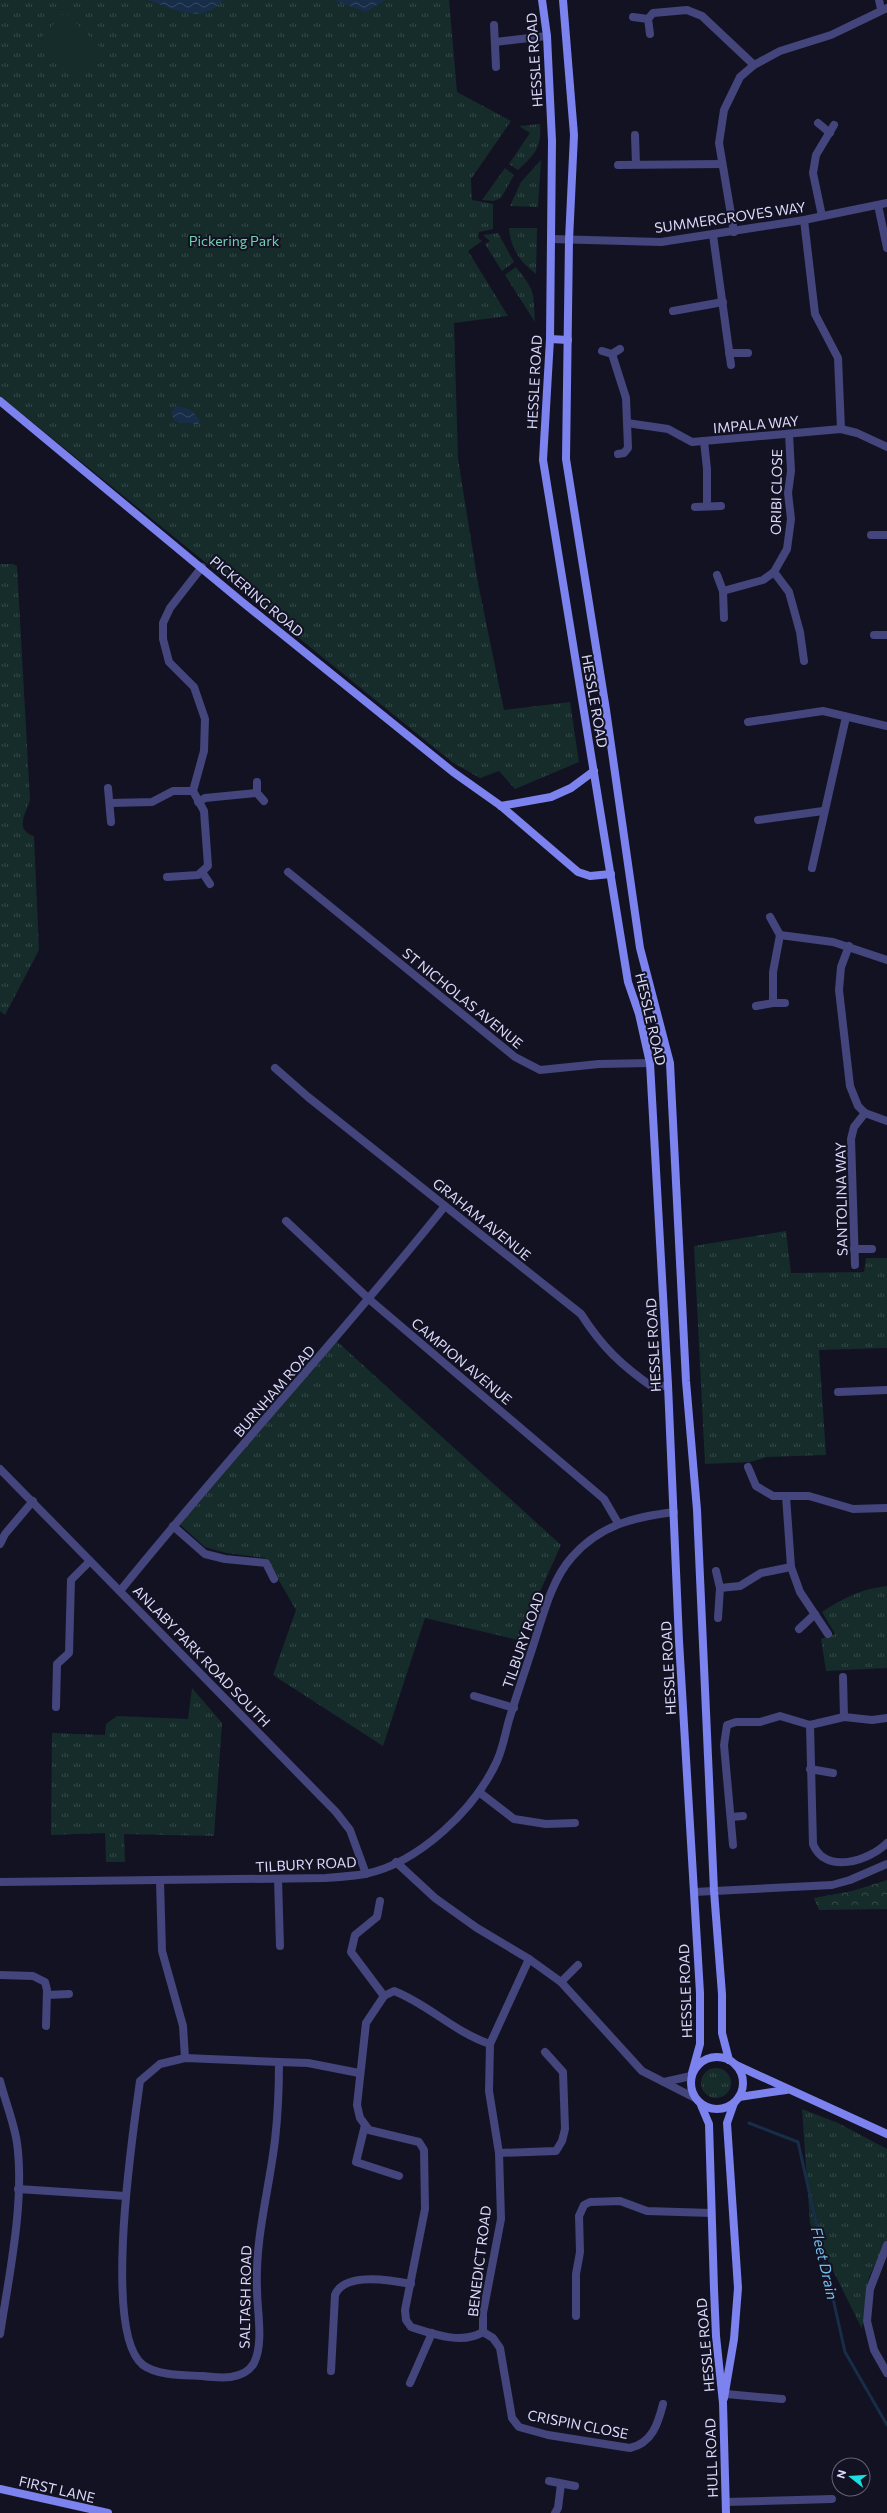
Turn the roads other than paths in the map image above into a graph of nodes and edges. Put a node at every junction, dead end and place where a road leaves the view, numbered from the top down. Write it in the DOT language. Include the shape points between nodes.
graph roads {
  1 [pos="542,0"];
  2 [pos="563,0"];
  3 [pos="879,0"];
  4 [pos="884,9"];
  5 [pos="633,17"];
  6 [pos="648,19"];
  7 [pos="494,25"];
  8 [pos="650,34"];
  9 [pos="547,36"];
  10 [pos="495,42"];
  11 [pos="754,65"];
  12 [pos="496,67"];
  13 [pos="818,123"];
  14 [pos="834,125"];
  15 [pos="830,133"];
  16 [pos="636,135"];
  17 [pos="636,164"];
  18 [pos="722,164"];
  19 [pos="618,165"];
  20 [pos="887,203"];
  21 [pos="878,205"];
  22 [pos="822,216"];
  23 [pos="804,220"];
  24 [pos="734,232"];
  25 [pos="713,235"];
  26 [pos="551,239"];
  27 [pos="569,240"];
  28 [pos="887,248"];
  29 [pos="723,302"];
  30 [pos="673,311"];
  31 [pos="550,339"];
  32 [pos="568,340"];
  33 [pos="620,349"];
  34 [pos="602,351"];
  35 [pos="748,353"];
  36 [pos="612,354"];
  37 [pos="729,354"];
  38 [pos="731,365"];
  39 [pos="0,401"];
  40 [pos="627,423"];
  41 [pos="841,429"];
  42 [pos="789,434"];
  43 [pos="704,441"];
  44 [pos="887,447"];
  45 [pos="618,454"];
  46 [pos="707,505"];
  47 [pos="721,506"];
  48 [pos="695,507"];
  49 [pos="871,535"];
  50 [pos="887,535"];
  51 [pos="202,567"];
  52 [pos="774,572"];
  53 [pos="717,575"];
  54 [pos="723,591"];
  55 [pos="724,618"];
  56 [pos="874,635"];
  57 [pos="887,635"];
  58 [pos="804,661"];
  59 [pos="846,717"];
  60 [pos="748,722"];
  61 [pos="887,726"];
  62 [pos="594,771"];
  63 [pos="257,782"];
  64 [pos="108,788"];
  65 [pos="193,791"];
  66 [pos="257,793"];
  67 [pos="264,801"];
  68 [pos="198,802"];
  69 [pos="111,803"];
  70 [pos="501,806"];
  71 [pos="823,811"];
  72 [pos="758,820"];
  73 [pos="111,822"];
  74 [pos="812,868"];
  75 [pos="202,872"];
  76 [pos="288,872"];
  77 [pos="611,874"];
  78 [pos="167,877"];
  79 [pos="210,884"];
  80 [pos="770,917"];
  81 [pos="780,935"];
  82 [pos="849,946"];
  83 [pos="887,960"];
  84 [pos="773,1003"];
  85 [pos="785,1003"];
  86 [pos="756,1006"];
  87 [pos="650,1063"];
  88 [pos="275,1068"];
  89 [pos="865,1113"];
  90 [pos="887,1121"];
  91 [pos="445,1206"];
  92 [pos="286,1221"];
  93 [pos="854,1249"];
  94 [pos="872,1249"];
  95 [pos="855,1265"];
  96 [pos="370,1300"];
  97 [pos="668,1385"];
  98 [pos="887,1390"];
  99 [pos="838,1392"];
  100 [pos="748,1467"];
  101 [pos="0,1469"];
  102 [pos="786,1496"];
  103 [pos="33,1501"];
  104 [pos="887,1508"];
  105 [pos="674,1512"];
  106 [pos="618,1523"];
  107 [pos="173,1526"];
  108 [pos="0,1544"];
  109 [pos="90,1561"];
  110 [pos="791,1567"];
  111 [pos="716,1571"];
  112 [pos="274,1579"];
  113 [pos="720,1588"];
  114 [pos="120,1591"];
  115 [pos="815,1614"];
  116 [pos="718,1618"];
  117 [pos="799,1629"];
  118 [pos="828,1634"];
  119 [pos="842,1677"];
  120 [pos="474,1696"];
  121 [pos="56,1707"];
  122 [pos="514,1708"];
  123 [pos="844,1717"];
  124 [pos="887,1718"];
  125 [pos="810,1725"];
  126 [pos="810,1769"];
  127 [pos="833,1773"];
  128 [pos="479,1792"];
  129 [pos="731,1816"];
  130 [pos="743,1816"];
  131 [pos="575,1823"];
  132 [pos="887,1843"];
  133 [pos="733,1845"];
  134 [pos="396,1862"];
  135 [pos="887,1864"];
  136 [pos="366,1874"];
  137 [pos="278,1879"];
  138 [pos="160,1881"];
  139 [pos="0,1882"];
  140 [pos="714,1891"];
  141 [pos="694,1892"];
  142 [pos="380,1901"];
  143 [pos="280,1946"];
  144 [pos="529,1959"];
  145 [pos="578,1965"];
  146 [pos="0,1976"];
  147 [pos="561,1982"];
  148 [pos="69,1994"];
  149 [pos="47,1995"];
  150 [pos="384,1996"];
  151 [pos="46,2026"];
  152 [pos="490,2044"];
  153 [pos="545,2052"];
  154 [pos="184,2058"];
  155 [pos="279,2062"];
  156 [pos="732,2062"];
  157 [pos="360,2073"];
  158 [pos="692,2075"];
  159 [pos="0,2081"];
  160 [pos="664,2082"];
  161 [pos="786,2090"];
  162 [pos="695,2098"];
  163 [pos="737,2100"];
  164 [pos="702,2105"];
  165 [pos="365,2125"];
  166 [pos="887,2134"];
  167 [pos="499,2153"];
  168 [pos="399,2176"];
  169 [pos="18,2189"];
  170 [pos="126,2196"];
  171 [pos="711,2213"];
  172 [pos="887,2245"];
  173 [pos="886,2253"];
  174 [pos="411,2284"];
  175 [pos="576,2316"];
  176 [pos="483,2332"];
  177 [pos="432,2333"];
  178 [pos="0,2334"];
  179 [pos="331,2371"];
  180 [pos="887,2373"];
  181 [pos="410,2383"];
  182 [pos="726,2394"];
  183 [pos="782,2399"];
  184 [pos="723,2403"];
  185 [pos="663,2404"];
  186 [pos="549,2481"];
  187 [pos="561,2484"];
  188 [pos="575,2486"];
  189 [pos="0,2489"];
  190 [pos="832,2499"];
  191 [pos="726,2502"];
  192 [pos="108,2513"];
  193 [pos="555,2513"];
  194 [pos="726,2513"];
  1 -- 9 [label="street, HESSLE ROAD"];
  2 -- 27 [label="street, HESSLE ROAD" via="574,135"];
  3 -- 4 [label="street"];
  4 -- 11 [label="street" via="831,35 780,52"];
  5 -- 6 [label="street"];
  6 -- 8 [label="street"];
  6 -- 11 [label="street" via="653,13 687,10 702,16"];
  7 -- 10 [label="street"];
  9 -- 10 [label="street"];
  9 -- 26 [label="street, HESSLE ROAD" via="552,141"];
  10 -- 12 [label="street"];
  11 -- 18 [label="street" via="740,78 724,110 719,143"];
  13 -- 15 [label="street"];
  14 -- 15 [label="street"];
  15 -- 22 [label="street" via="816,155 813,173"];
  16 -- 17 [label="street"];
  17 -- 18 [label="street"];
  17 -- 19 [label="street"];
  18 -- 24 [label="street"];
  20 -- 21 [label="street, SUMMERGROVES WAY"];
  21 -- 22 [label="street, SUMMERGROVES WAY"];
  21 -- 28 [label="street"];
  22 -- 23 [label="street, SUMMERGROVES WAY"];
  23 -- 24 [label="street, SUMMERGROVES WAY"];
  23 -- 41 [label="street" via="814,314 838,358"];
  24 -- 25 [label="street, SUMMERGROVES WAY"];
  25 -- 27 [label="street, SUMMERGROVES WAY" via="661,242"];
  25 -- 29 [label="street"];
  26 -- 27 [label="street, SUMMERGROVES WAY"];
  26 -- 31 [label="street, HESSLE ROAD"];
  27 -- 32 [label="street, HESSLE ROAD"];
  29 -- 30 [label="street"];
  29 -- 37 [label="street"];
  31 -- 32 [label="street"];
  31 -- 62 [label="street, HESSLE ROAD" via="543,460"];
  32 -- 140 [label="street, HESSLE ROAD" via="566,460 606,710 640,948 670,1063 686,1381 697,1510"];
  33 -- 36 [label="street"];
  34 -- 36 [label="street"];
  35 -- 37 [label="street"];
  36 -- 40 [label="street" via="626,398"];
  37 -- 38 [label="street"];
  39 -- 51 [label="street, PICKERING ROAD"];
  40 -- 43 [label="street, IMPALA WAY" via="668,429 692,442"];
  40 -- 45 [label="street" via="628,448 624,453"];
  41 -- 42 [label="street, IMPALA WAY"];
  41 -- 44 [label="street, IMPALA WAY" via="857,433"];
  42 -- 43 [label="street, IMPALA WAY"];
  42 -- 52 [label="street, ORIBI CLOSE" via="791,471 788,493 791,519 788,550"];
  43 -- 46 [label="street" via="708,469"];
  46 -- 47 [label="street"];
  46 -- 48 [label="street"];
  49 -- 50 [label="street"];
  51 -- 65 [label="street" via="170,608 163,623 162,640 169,662 194,687 205,719 204,751"];
  51 -- 70 [label="street, PICKERING ROAD" via="410,738"];
  52 -- 54 [label="street, ORIBI CLOSE" via="763,580"];
  52 -- 58 [label="street" via="789,592 800,632"];
  53 -- 54 [label="street"];
  54 -- 55 [label="street"];
  56 -- 57 [label="street"];
  59 -- 60 [label="street" via="823,711"];
  59 -- 61 [label="street"];
  59 -- 71 [label="street"];
  62 -- 70 [label="street" via="571,788 551,797"];
  62 -- 77 [label="street, HESSLE ROAD"];
  63 -- 66 [label="street"];
  64 -- 69 [label="street"];
  65 -- 68 [label="street"];
  65 -- 69 [label="street" via="173,791 152,802"];
  66 -- 67 [label="street"];
  66 -- 68 [label="street" via="205,798"];
  68 -- 75 [label="street" via="204,811 208,866"];
  69 -- 73 [label="street"];
  70 -- 77 [label="street, PICKERING ROAD" via="578,872 590,876"];
  71 -- 72 [label="street"];
  71 -- 74 [label="street"];
  75 -- 78 [label="street" via="198,875"];
  75 -- 79 [label="street"];
  76 -- 87 [label="street, ST NICHOLAS AVENUE" via="515,1057 540,1070 599,1064"];
  77 -- 87 [label="street, HESSLE ROAD" via="628,982 639,1014"];
  80 -- 81 [label="street"];
  81 -- 82 [label="street"];
  81 -- 84 [label="street" via="772,972"];
  82 -- 83 [label="street"];
  82 -- 89 [label="street" via="841,967 839,990 850,1086 858,1106"];
  84 -- 85 [label="street"];
  84 -- 86 [label="street"];
  87 -- 97 [label="street, HESSLE ROAD"];
  88 -- 91 [label="street, GRAHAM AVENUE"];
  89 -- 90 [label="street"];
  89 -- 93 [label="street, SANTOLINA WAY" via="854,1127 851,1139"];
  91 -- 96 [label="street, BURNHAM ROAD"];
  91 -- 97 [label="street, GRAHAM AVENUE" via="581,1314 599,1342 632,1374 654,1388"];
  92 -- 96 [label="street, CAMPION AVENUE"];
  93 -- 94 [label="street"];
  93 -- 95 [label="street, SANTOLINA WAY"];
  96 -- 106 [label="street, CAMPION AVENUE" via="604,1499"];
  96 -- 107 [label="street, BURNHAM ROAD"];
  97 -- 105 [label="street, HESSLE ROAD"];
  98 -- 99 [label="street"];
  100 -- 102 [label="street" via="756,1486 773,1496"];
  101 -- 103 [label="street, ANLABY PARK ROAD SOUTH"];
  102 -- 104 [label="street" via="809,1496 853,1509"];
  102 -- 110 [label="street"];
  103 -- 108 [label="street" via="5,1534"];
  103 -- 109 [label="street, ANLABY PARK ROAD SOUTH"];
  105 -- 106 [label="street, TILBURY ROAD" via="642,1515"];
  105 -- 141 [label="street, HESSLE ROAD"];
  106 -- 122 [label="street, TILBURY ROAD" via="596,1535 561,1571 541,1623"];
  107 -- 112 [label="street" via="205,1554 225,1559 266,1563"];
  107 -- 114 [label="street, BURNHAM ROAD"];
  109 -- 114 [label="street, ANLABY PARK ROAD SOUTH"];
  109 -- 121 [label="street" via="71,1580 69,1653 57,1664"];
  110 -- 113 [label="street" via="761,1573 740,1586"];
  110 -- 115 [label="street" via="800,1592"];
  111 -- 113 [label="street"];
  113 -- 116 [label="street"];
  114 -- 136 [label="street, ANLABY PARK ROAD SOUTH" via="336,1812 350,1830"];
  115 -- 117 [label="street"];
  115 -- 118 [label="street"];
  119 -- 123 [label="street"];
  120 -- 122 [label="street"];
  122 -- 128 [label="street, TILBURY ROAD" via="497,1761"];
  123 -- 124 [label="street" via="872,1720"];
  123 -- 125 [label="street"];
  125 -- 126 [label="street"];
  125 -- 129 [label="street" via="780,1716 760,1722 736,1722 727,1725 724,1745"];
  126 -- 127 [label="street"];
  126 -- 132 [label="street" via="813,1844 817,1853 828,1861 842,1862 879,1851"];
  128 -- 131 [label="street" via="514,1819 546,1824"];
  128 -- 134 [label="street, TILBURY ROAD" via="442,1833 411,1856"];
  129 -- 130 [label="street"];
  129 -- 133 [label="street"];
  134 -- 136 [label="street, TILBURY ROAD"];
  134 -- 144 [label="street" via="435,1898 477,1928"];
  135 -- 140 [label="street" via="832,1885"];
  136 -- 137 [label="street, TILBURY ROAD"];
  137 -- 138 [label="street, TILBURY ROAD"];
  137 -- 143 [label="street"];
  138 -- 139 [label="street, TILBURY ROAD"];
  138 -- 154 [label="street" via="162,1951 183,2026"];
  140 -- 141 [label="street"];
  140 -- 156 [label="street, HESSLE ROAD" via="722,1994 722,2033"];
  141 -- 158 [label="street, HESSLE ROAD" via="700,1993 700,2044"];
  142 -- 150 [label="street" via="377,1916 355,1935 351,1952"];
  144 -- 147 [label="street"];
  144 -- 152 [label="street, BENEDICT ROAD"];
  145 -- 147 [label="street"];
  146 -- 149 [label="street" via="33,1976 45,1982"];
  147 -- 160 [label="street" via="642,2071"];
  148 -- 149 [label="street"];
  149 -- 151 [label="street"];
  150 -- 152 [label="street" via="394,1991 406,1995 441,2020 475,2039"];
  150 -- 157 [label="street" via="366,2023"];
  152 -- 167 [label="street, BENEDICT ROAD" via="489,2091"];
  153 -- 167 [label="street" via="562,2072 566,2129 562,2141 556,2151"];
  154 -- 155 [label="street, SALTASH ROAD"];
  154 -- 170 [label="street, SALTASH ROAD" via="160,2064 140,2081"];
  155 -- 157 [label="street, SALTASH ROAD" via="308,2063"];
  155 -- 170 [label="street, SALTASH ROAD" via="275,2141 259,2226 256,2278 259,2350 253,2365 237,2377 219,2378 153,2371 133,2354 128,2338 123,2298 122,2254"];
  156 -- 158 [label="street" via="712,2057 697,2066"];
  156 -- 161 [label="street"];
  156 -- 163 [label="street" via="743,2080"];
  157 -- 165 [label="street" via="357,2105 360,2118"];
  158 -- 160 [label="street"];
  158 -- 162 [label="street" via="690,2084"];
  159 -- 169 [label="street" via="17,2142"];
  160 -- 162 [label="street"];
  161 -- 163 [label="street"];
  161 -- 166 [label="street"];
  162 -- 164 [label="street"];
  163 -- 164 [label="street" via="718,2110"];
  163 -- 182 [label="street, HESSLE ROAD" via="728,2123 738,2288"];
  164 -- 171 [label="street, HESSLE ROAD" via="709,2124"];
  165 -- 168 [label="street" via="356,2162"];
  165 -- 174 [label="street, BENEDICT ROAD" via="369,2130 419,2142 424,2150 425,2209"];
  167 -- 176 [label="street, BENEDICT ROAD" via="501,2219 483,2313"];
  169 -- 170 [label="street"];
  169 -- 178 [label="street" via="9,2278"];
  171 -- 175 [label="street" via="647,2211 620,2200 590,2202 584,2205 579,2216 580,2252 576,2274"];
  171 -- 184 [label="street, HESSLE ROAD" via="716,2336"];
  172 -- 173 [label="street"];
  173 -- 180 [label="street" via="870,2289 867,2321 874,2350"];
  174 -- 177 [label="street, BENEDICT ROAD" via="405,2310 406,2320 411,2327"];
  174 -- 179 [label="street" via="387,2279 344,2282 338,2287 335,2295"];
  176 -- 177 [label="street, BENEDICT ROAD" via="460,2339"];
  176 -- 185 [label="street, CRISPIN CLOSE" via="493,2338 500,2348 512,2418 519,2427 548,2435 630,2448 642,2446 652,2434"];
  177 -- 181 [label="street"];
  182 -- 183 [label="street"];
  182 -- 184 [label="street, HESSLE ROAD"];
  184 -- 191 [label="street, HULL ROAD"];
  186 -- 187 [label="street"];
  187 -- 188 [label="street"];
  187 -- 193 [label="street"];
  189 -- 192 [label="street, FIRST LANE"];
  190 -- 191 [label="street"];
  191 -- 194 [label="street, HULL ROAD"];
}
